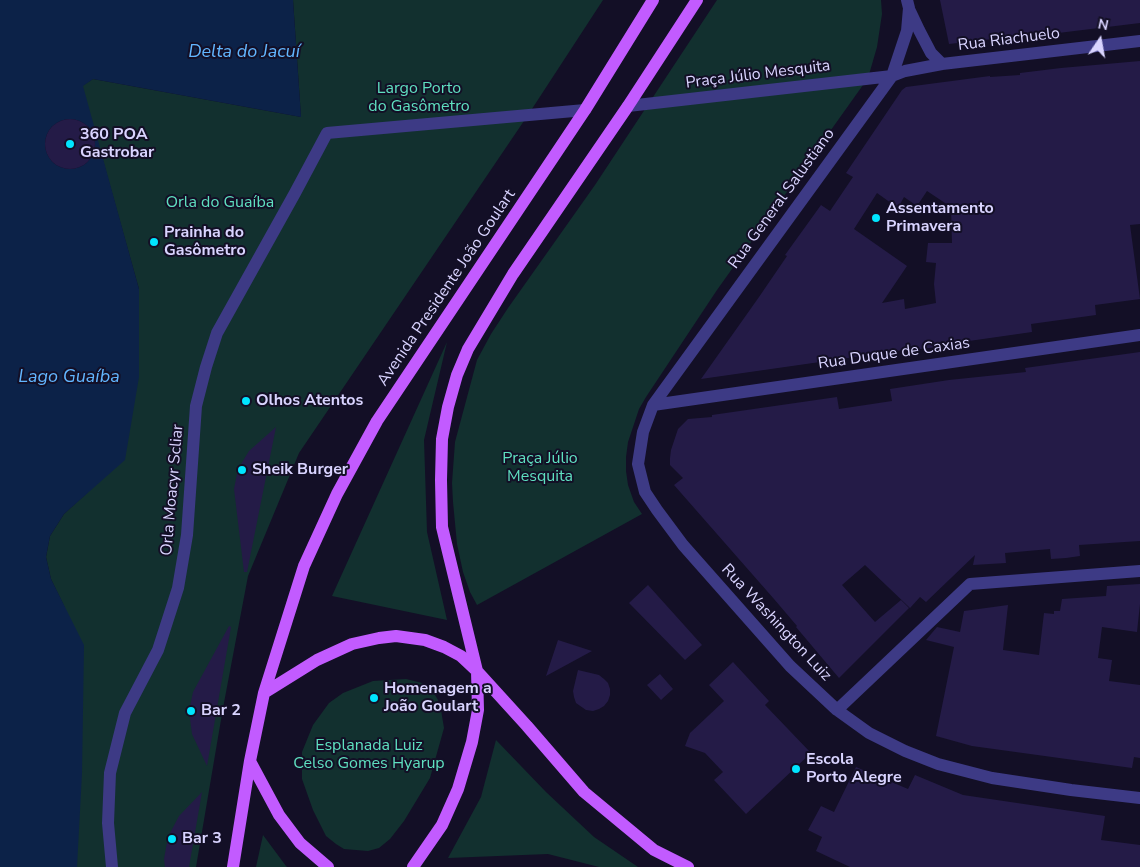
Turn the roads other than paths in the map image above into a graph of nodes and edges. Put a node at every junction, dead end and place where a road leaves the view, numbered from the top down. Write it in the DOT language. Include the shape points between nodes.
graph roads {
  1 [pos="653,0"];
  2 [pos="697,0"];
  3 [pos="908,4"];
  4 [pos="1140,41"];
  5 [pos="942,64"];
  6 [pos="892,76"];
  7 [pos="628,106"];
  8 [pos="585,110"];
  9 [pos="1140,335"];
  10 [pos="653,406"];
  11 [pos="1140,571"];
  12 [pos="477,671"];
  13 [pos="264,693"];
  14 [pos="837,710"];
  15 [pos="250,760"];
  16 [pos="1140,798"];
  17 [pos="112,867"];
  18 [pos="233,867"];
  19 [pos="328,867"];
  20 [pos="413,867"];
  21 [pos="688,867"];
  1 -- 8 [label="main road, Avenida Presidente João Goulart"];
  2 -- 7 [label="main road"];
  3 -- 5 [label="street, Rua Riachuelo" via="931,53"];
  3 -- 6 [label="street, Rua General Salustiano" via="907,31"];
  4 -- 5 [label="street, Rua Riachuelo"];
  5 -- 6 [label="street, Rua Riachuelo"];
  6 -- 7 [label="street, Praça Júlio Mesquita"];
  6 -- 10 [label="street, Rua General Salustiano"];
  7 -- 12 [label="main road" via="513,274 468,349 448,407 442,439 442,527"];
  8 -- 13 [label="main road, Avenida Presidente João Goulart" via="377,421 337,494 304,566"];
  8 -- 17 [label="street, Orla Moacyr Scliar" via="327,133 217,333 206,367 196,406 188,535 178,588 158,650 125,713 110,773 108,823"];
  9 -- 10 [label="street, Rua Duque de Caxias"];
  10 -- 14 [label="street, Rua Washington Luiz" via="643,432 638,464 648,497 683,545 790,666"];
  11 -- 14 [label="street" via="970,584"];
  12 -- 13 [label="main road" via="461,656 444,647 425,640 396,636 352,644 333,652"];
  12 -- 20 [label="main road" via="478,710 458,789 442,824"];
  12 -- 21 [label="main road" via="584,792 654,850"];
  13 -- 15 [label="main road, Avenida Presidente João Goulart"];
  14 -- 16 [label="street, Rua Washington Luiz" via="904,751 938,764 992,778"];
  15 -- 18 [label="main road, Avenida Presidente João Goulart"];
  15 -- 19 [label="main road" via="279,815 300,843"];
}
